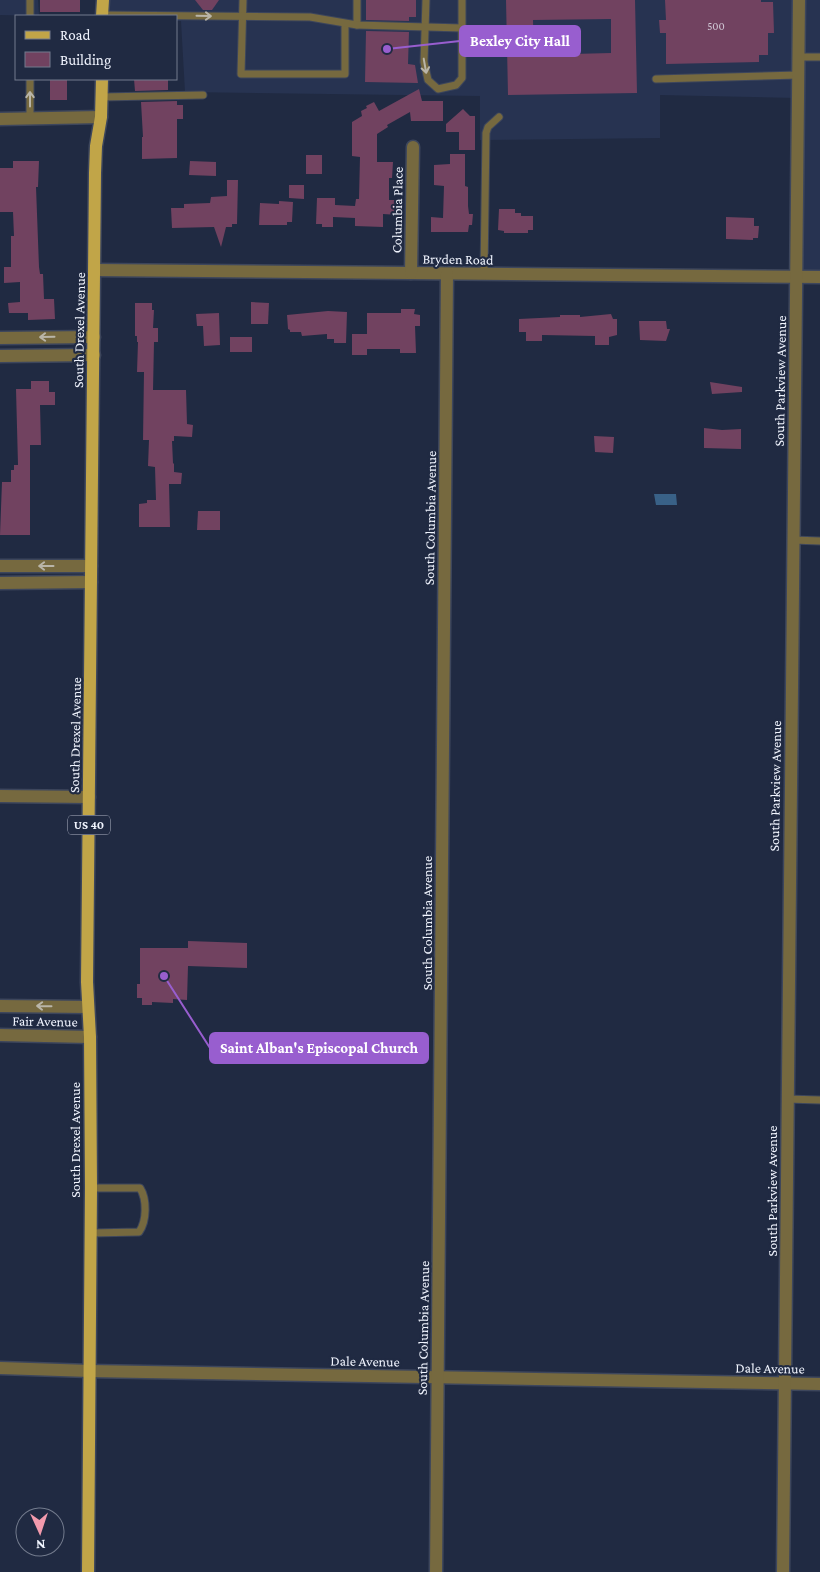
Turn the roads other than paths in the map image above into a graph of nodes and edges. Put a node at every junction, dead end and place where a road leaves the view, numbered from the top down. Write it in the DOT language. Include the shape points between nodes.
graph roads {
  1 [pos="30,0"];
  2 [pos="103,0"];
  3 [pos="243,0"];
  4 [pos="357,0"];
  5 [pos="426,0"];
  6 [pos="462,0"];
  7 [pos="799,0"];
  8 [pos="30,15"];
  9 [pos="102,15"];
  10 [pos="178,16"];
  11 [pos="242,16"];
  12 [pos="345,24"];
  13 [pos="357,25"];
  14 [pos="425,28"];
  15 [pos="462,28"];
  16 [pos="798,57"];
  17 [pos="820,57"];
  18 [pos="798,75"];
  19 [pos="656,79"];
  20 [pos="30,80"];
  21 [pos="102,80"];
  22 [pos="203,95"];
  23 [pos="101,97"];
  24 [pos="499,116"];
  25 [pos="101,117"];
  26 [pos="0,119"];
  27 [pos="30,119"];
  28 [pos="413,148"];
  29 [pos="95,270"];
  30 [pos="411,273"];
  31 [pos="447,274"];
  32 [pos="484,274"];
  33 [pos="796,276"];
  34 [pos="820,277"];
  35 [pos="94,337"];
  36 [pos="0,338"];
  37 [pos="94,355"];
  38 [pos="0,356"];
  39 [pos="793,540"];
  40 [pos="820,541"];
  41 [pos="0,566"];
  42 [pos="91,566"];
  43 [pos="91,582"];
  44 [pos="0,583"];
  45 [pos="0,796"];
  46 [pos="89,797"];
  47 [pos="0,1006"];
  48 [pos="88,1007"];
  49 [pos="0,1035"];
  50 [pos="90,1037"];
  51 [pos="788,1099"];
  52 [pos="820,1100"];
  53 [pos="91,1188"];
  54 [pos="91,1233"];
  55 [pos="0,1368"];
  56 [pos="90,1371"];
  57 [pos="437,1377"];
  58 [pos="785,1384"];
  59 [pos="820,1384"];
  60 [pos="88,1572"];
  61 [pos="436,1572"];
  62 [pos="783,1572"];
  1 -- 8 [label="lane"];
  2 -- 9 [label="main road"];
  3 -- 11 [label="lane"];
  4 -- 13 [label="lane"];
  5 -- 14 [label="lane"];
  6 -- 15 [label="lane"];
  7 -- 16 [label="street, South Parkview Avenue"];
  10 -- 11 [label="lane, one-way"];
  11 -- 12 [label="lane" via="310,17"];
  11 -- 12 [label="lane" via="241,74 345,74"];
  12 -- 13 [label="lane"];
  13 -- 14 [label="lane"];
  14 -- 15 [label="lane"];
  14 -- 15 [label="lane, one-way" via="424,62 428,80 438,89 456,85 462,78"];
  16 -- 17 [label="lane"];
  16 -- 18 [label="street, South Parkview Avenue"];
  18 -- 19 [label="lane"];
  18 -- 33 [label="street, South Parkview Avenue"];
  27 -- 20 [label="lane, one-way"];
  21 -- 23 [label="main road, South Drexel Avenue / US 40"];
  22 -- 23 [label="lane"];
  23 -- 25 [label="main road, South Drexel Avenue / US 40"];
  24 -- 32 [label="lane" via="486,133"];
  25 -- 27 [label="street"];
  25 -- 29 [label="main road, South Drexel Avenue / US 40" via="96,146"];
  26 -- 27 [label="street"];
  28 -- 30 [label="street, Columbia Place"];
  29 -- 30 [label="street, Bryden Road"];
  29 -- 35 [label="main road, South Drexel Avenue / US 40"];
  30 -- 31 [label="street, Bryden Road"];
  31 -- 32 [label="street, Bryden Road"];
  31 -- 57 [label="street, South Columbia Avenue"];
  32 -- 33 [label="street, Bryden Road"];
  33 -- 34 [label="street, Bryden Road"];
  33 -- 39 [label="street, South Parkview Avenue"];
  35 -- 36 [label="street, one-way"];
  35 -- 37 [label="main road, South Drexel Avenue / US 40"];
  37 -- 38 [label="street"];
  37 -- 42 [label="main road, South Drexel Avenue / US 40"];
  39 -- 40 [label="lane"];
  39 -- 51 [label="street, South Parkview Avenue"];
  42 -- 41 [label="street, one-way"];
  42 -- 43 [label="main road, South Drexel Avenue / US 40"];
  43 -- 44 [label="street"];
  43 -- 46 [label="main road, South Drexel Avenue / US 40"];
  45 -- 46 [label="street"];
  46 -- 48 [label="main road, South Drexel Avenue / US 40"];
  48 -- 47 [label="street, Fair Avenue, one-way"];
  48 -- 50 [label="main road, South Drexel Avenue / US 40"];
  49 -- 50 [label="street, Fair Avenue"];
  50 -- 53 [label="main road, South Drexel Avenue / US 40"];
  51 -- 52 [label="lane"];
  51 -- 58 [label="street, South Parkview Avenue"];
  53 -- 54 [label="main road, South Drexel Avenue / US 40"];
  53 -- 54 [label="lane" via="140,1188 144,1194 143,1226 139,1232"];
  54 -- 56 [label="main road, South Drexel Avenue / US 40"];
  55 -- 56 [label="street, Dale Avenue"];
  56 -- 57 [label="street, Dale Avenue"];
  56 -- 60 [label="main road, South Drexel Avenue / US 40"];
  57 -- 58 [label="street, Dale Avenue"];
  57 -- 61 [label="street, South Columbia Avenue"];
  58 -- 59 [label="street, Dale Avenue"];
  58 -- 62 [label="street, South Parkview Avenue"];
}
